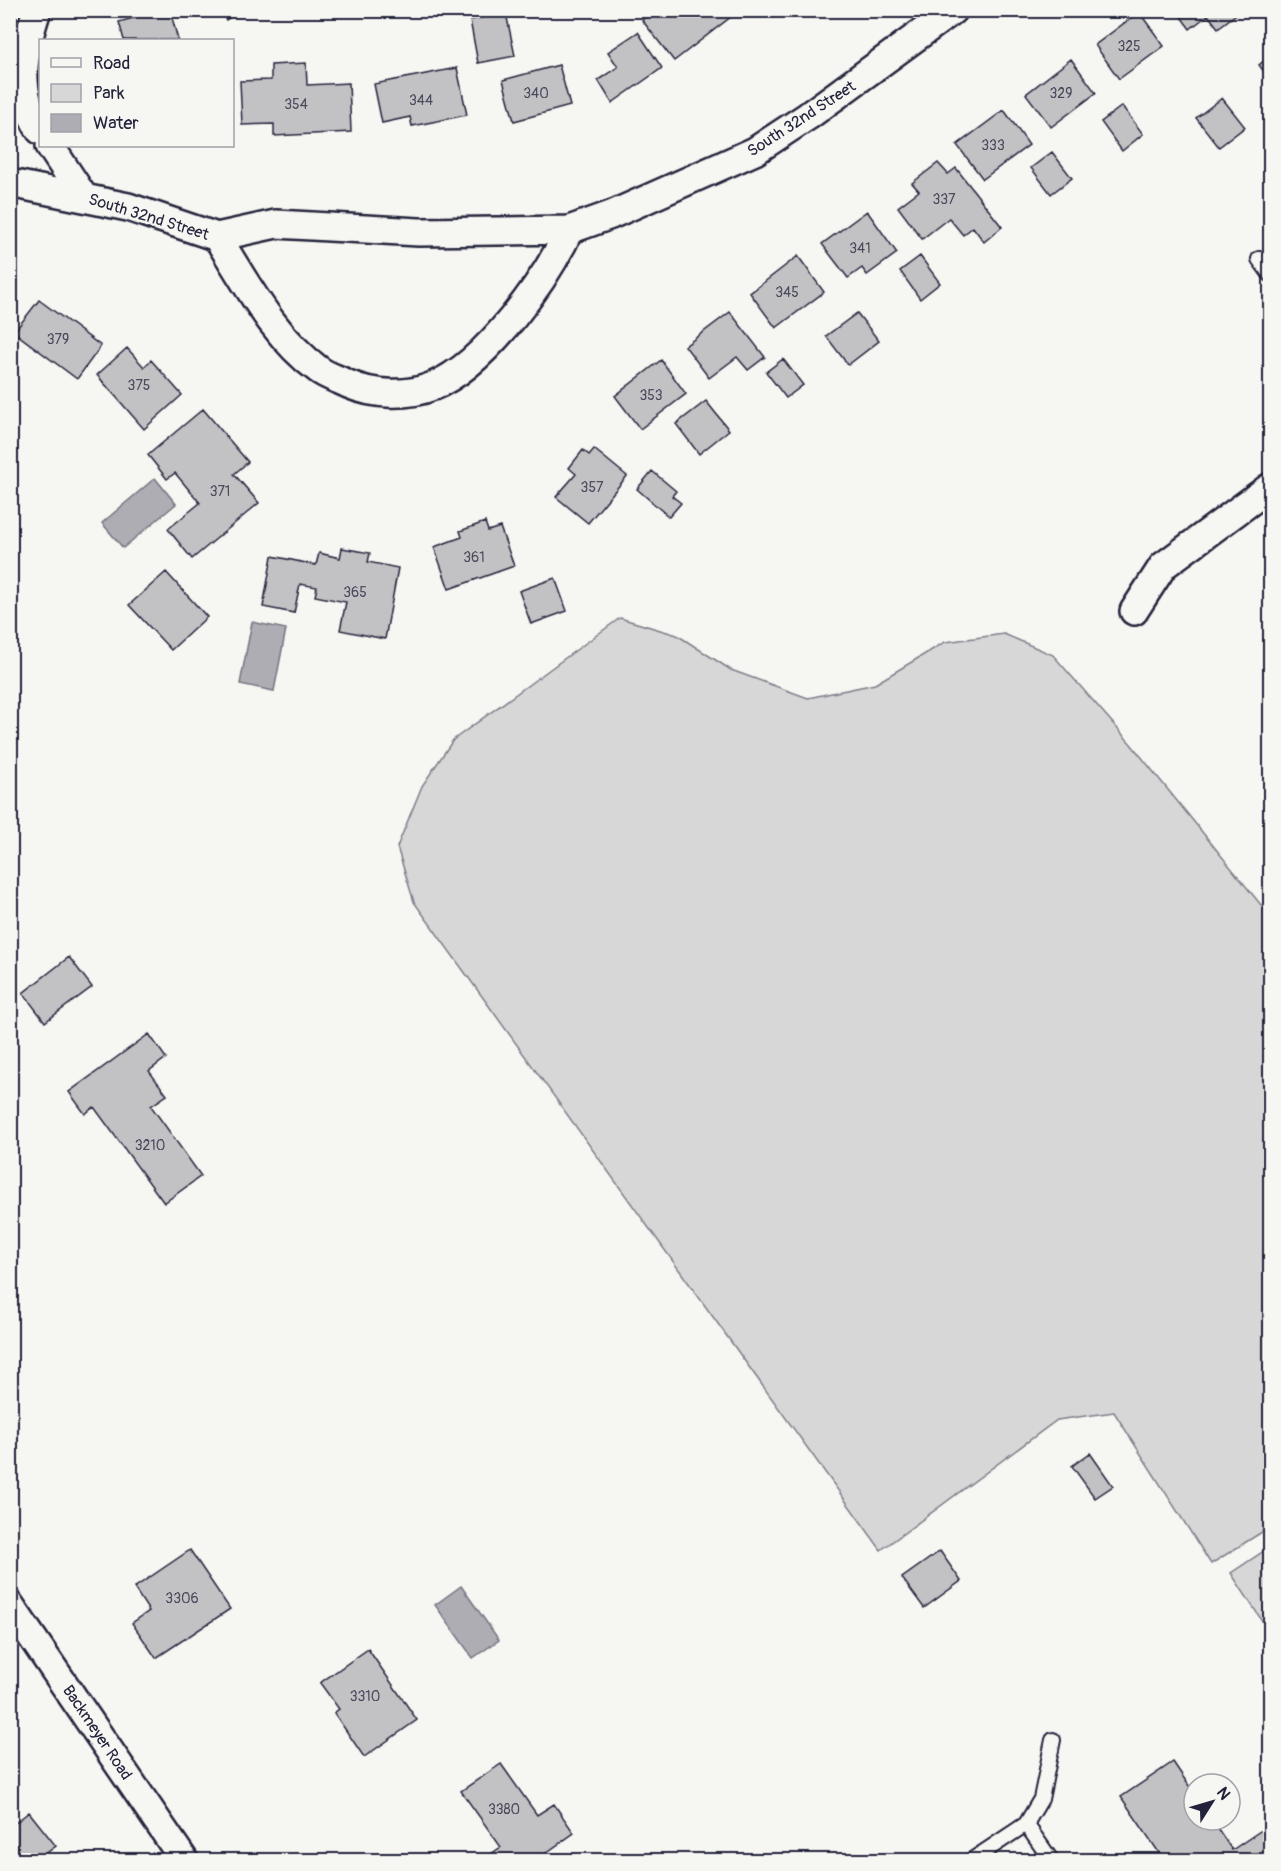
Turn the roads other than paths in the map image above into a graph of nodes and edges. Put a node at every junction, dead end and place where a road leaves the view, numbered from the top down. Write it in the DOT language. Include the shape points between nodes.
graph roads {
  1 [pos="37,10"];
  2 [pos="953,10"];
  3 [pos="39,127"];
  4 [pos="52,147"];
  5 [pos="10,183"];
  6 [pos="83,196"];
  7 [pos="569,230"];
  8 [pos="217,237"];
  9 [pos="1259,259"];
  10 [pos="1270,274"];
  11 [pos="1270,487"];
  12 [pos="1134,611"];
  13 [pos="10,1605"];
  14 [pos="1053,1740"];
  15 [pos="1026,1824"];
  16 [pos="184,1860"];
  17 [pos="972,1860"];
  18 [pos="1050,1860"];
  1 -- 3 [label="street" via="26,42 23,85"];
  2 -- 7 [label="street, South 32nd Street" via="755,151"];
  4 -- 6 [label="street"];
  5 -- 6 [label="street, South 32nd Street"];
  6 -- 8 [label="street, South 32nd Street"];
  7 -- 8 [label="street, South 32nd Street" via="419,232 276,224"];
  7 -- 8 [label="street, South 32nd Street" via="538,286 478,354 434,386 416,392 379,393 321,372 304,358 272,324"];
  9 -- 10 [label="lane"];
  11 -- 12 [label="street" via="1163,566"];
  13 -- 16 [label="street, Backmeyer Road"];
  14 -- 15 [label="lane" via="1041,1799"];
  15 -- 17 [label="lane"];
  15 -- 18 [label="lane"];
}
